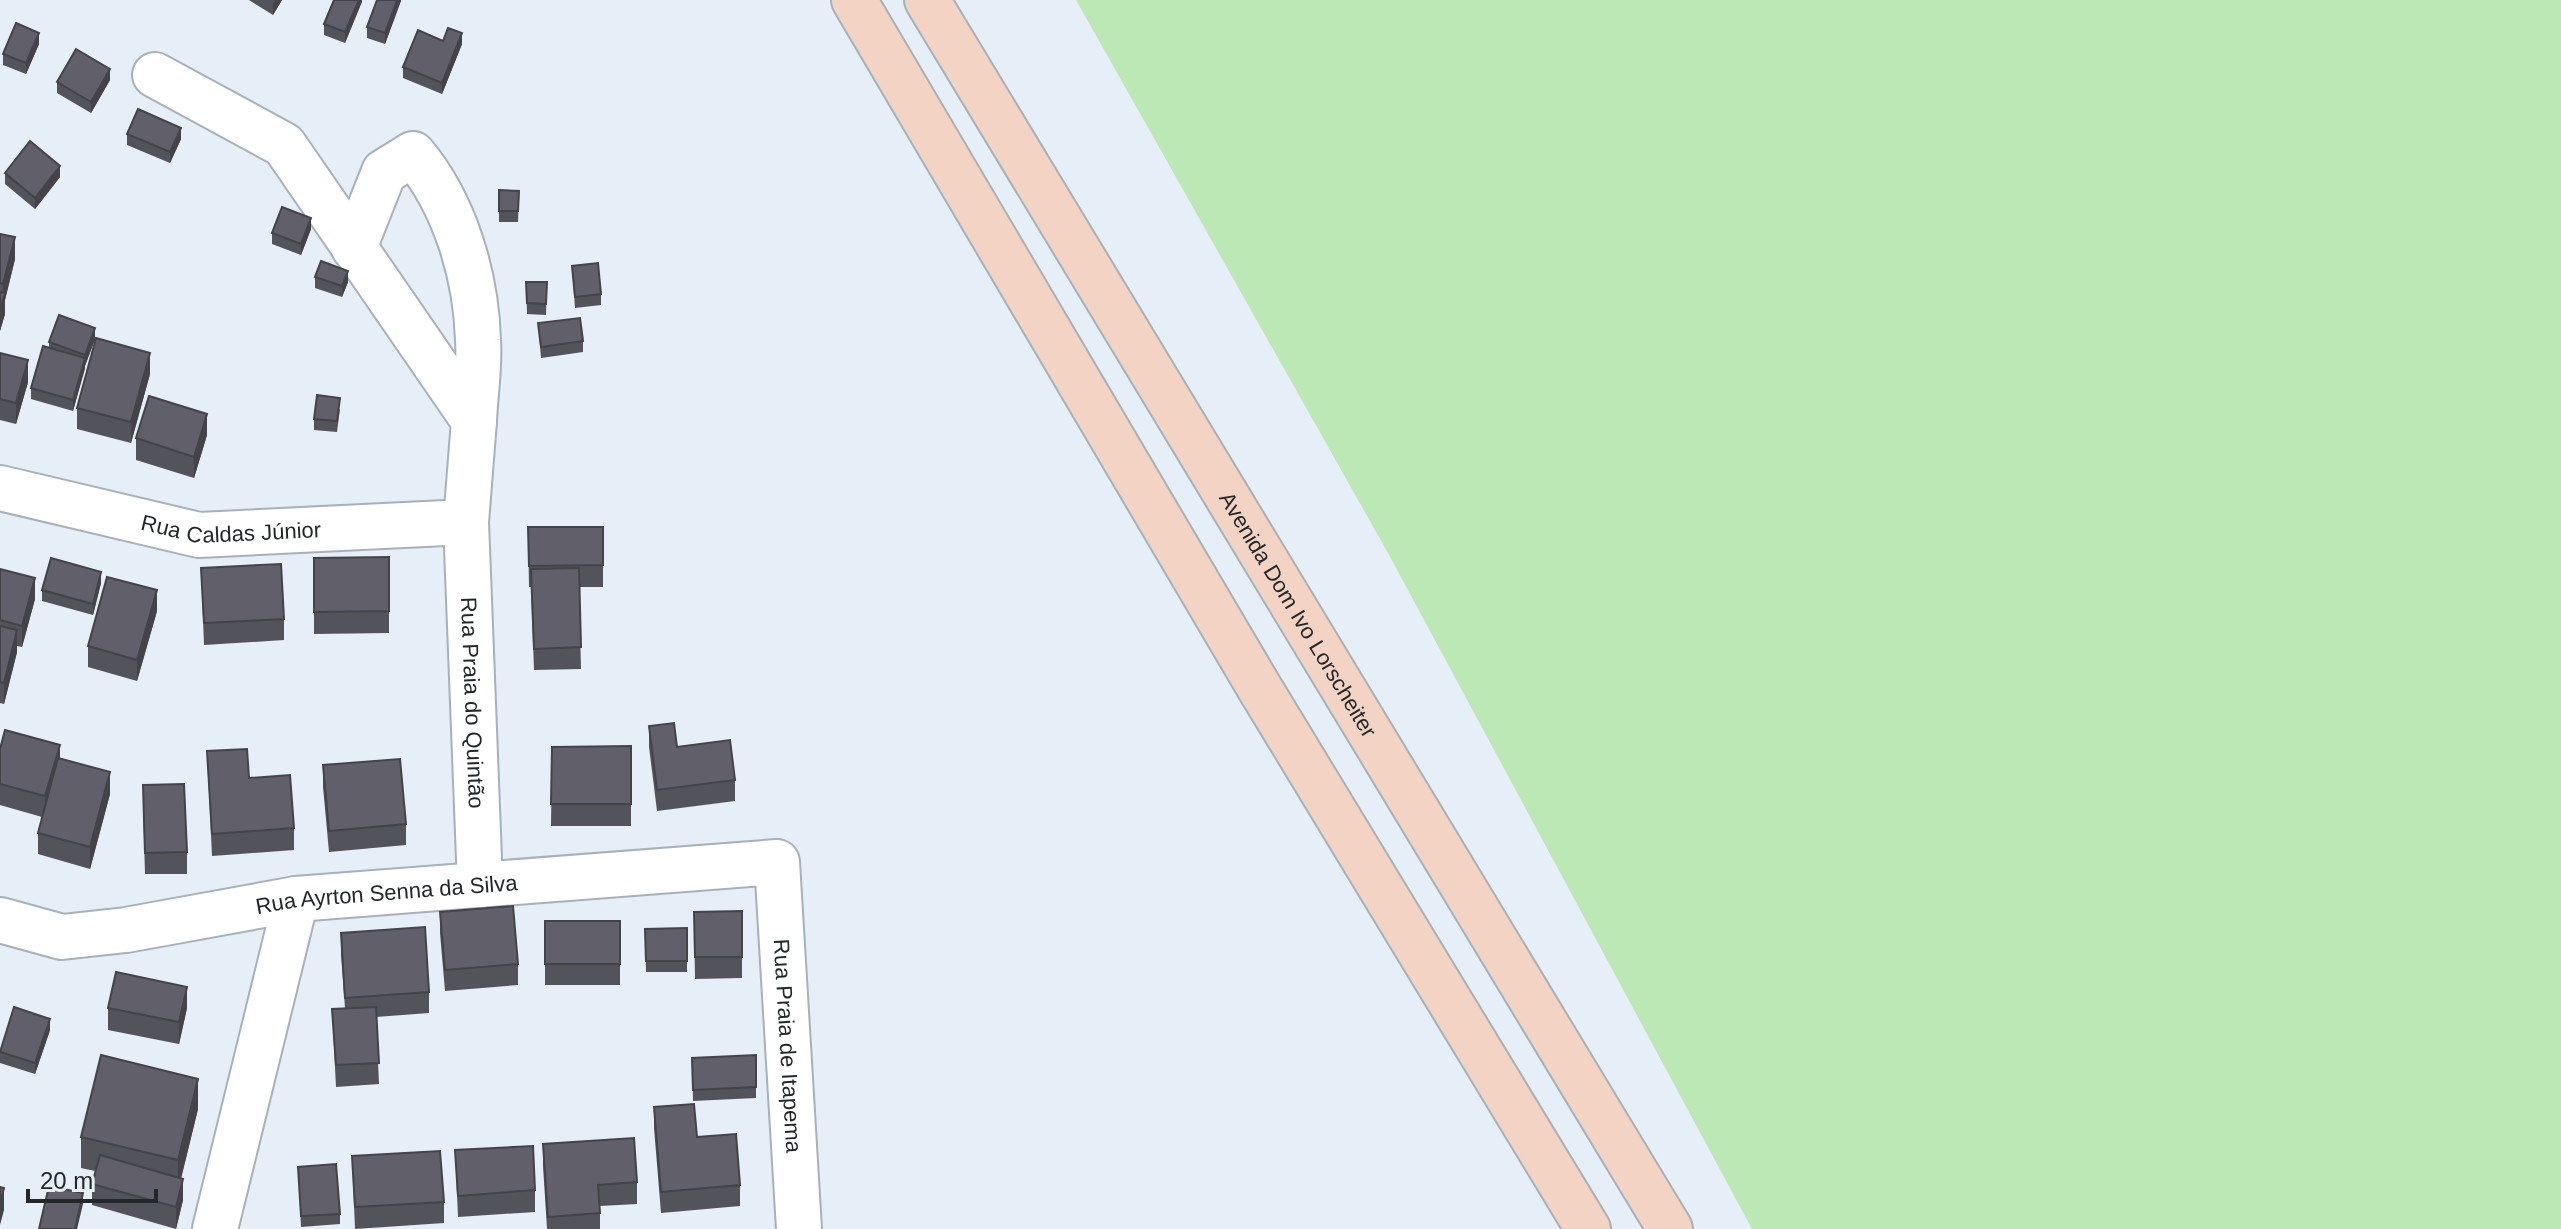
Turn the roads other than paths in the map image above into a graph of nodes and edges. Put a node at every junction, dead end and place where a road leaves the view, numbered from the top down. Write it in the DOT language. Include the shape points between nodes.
graph roads {
  1 [pos="854,0"];
  2 [pos="927,0"];
  3 [pos="155,75"];
  4 [pos="354,248"];
  5 [pos="474,421"];
  6 [pos="0,488"];
  7 [pos="466,522"];
  8 [pos="777,862"];
  9 [pos="480,885"];
  10 [pos="296,899"];
  11 [pos="0,920"];
  12 [pos="215,1229"];
  13 [pos="799,1229"];
  14 [pos="1588,1229"];
  15 [pos="1670,1229"];
  1 -- 14 [label="main road" via="1259,687"];
  2 -- 15 [label="main road, Avenida Dom Ivo Lorscheiter"];
  3 -- 4 [label="street" via="284,145"];
  4 -- 5 [label="street"];
  4 -- 5 [label="street, Rua Praia do Quintão" via="384,172 413,154 453,216 469,274 478,339"];
  5 -- 7 [label="street, Rua Praia do Quintão"];
  6 -- 7 [label="street, Rua Caldas Júnior" via="199,535"];
  7 -- 9 [label="street, Rua Praia do Quintão"];
  8 -- 9 [label="street, Rua Ayrton Senna da Silva"];
  8 -- 13 [label="street, Rua Praia de Itapema"];
  9 -- 10 [label="street, Rua Ayrton Senna da Silva"];
  10 -- 11 [label="street, Rua Ayrton Senna da Silva" via="62,937"];
  10 -- 12 [label="street"];
}
